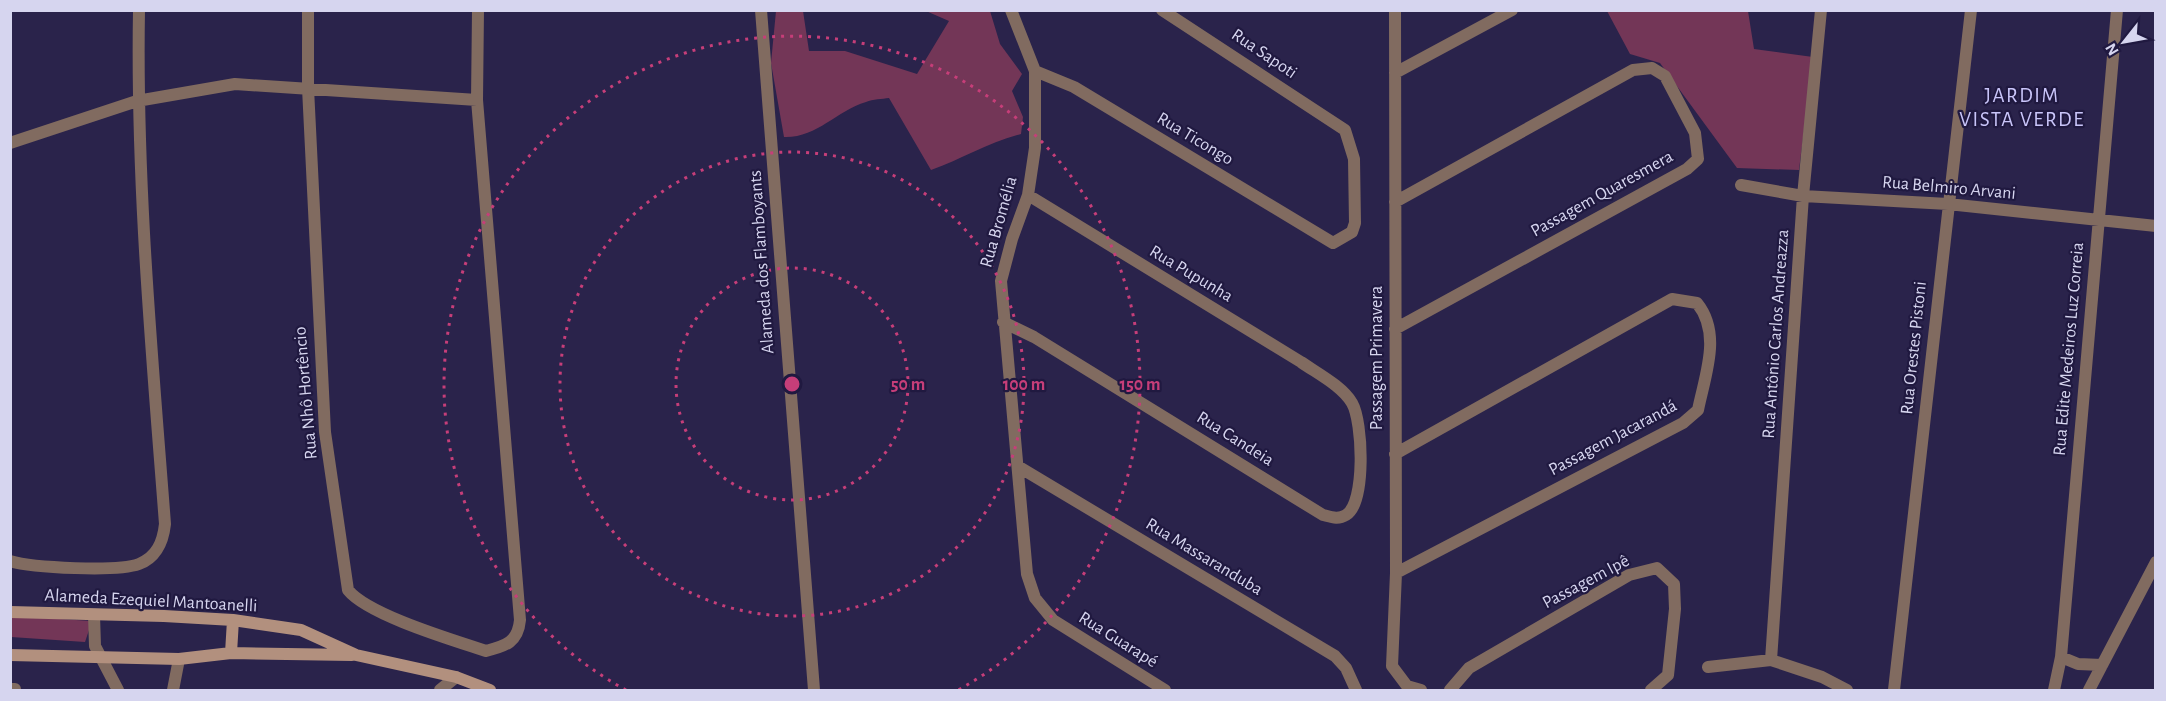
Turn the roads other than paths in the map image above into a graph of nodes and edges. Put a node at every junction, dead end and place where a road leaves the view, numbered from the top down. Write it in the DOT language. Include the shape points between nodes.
graph roads {
  1 [pos="139,10"];
  2 [pos="308,10"];
  3 [pos="478,10"];
  4 [pos="761,10"];
  5 [pos="1011,10"];
  6 [pos="1162,10"];
  7 [pos="1395,10"];
  8 [pos="1512,10"];
  9 [pos="1821,10"];
  10 [pos="1971,10"];
  11 [pos="2117,10"];
  12 [pos="1035,71"];
  13 [pos="1395,73"];
  14 [pos="308,88"];
  15 [pos="477,100"];
  16 [pos="137,101"];
  17 [pos="10,143"];
  18 [pos="1741,184"];
  19 [pos="1028,195"];
  20 [pos="1803,196"];
  21 [pos="1395,202"];
  22 [pos="1948,204"];
  23 [pos="2098,220"];
  24 [pos="2156,226"];
  25 [pos="1333,243"];
  26 [pos="1003,322"];
  27 [pos="1395,329"];
  28 [pos="1395,454"];
  29 [pos="1018,467"];
  30 [pos="1323,515"];
  31 [pos="10,561"];
  32 [pos="2156,561"];
  33 [pos="1396,573"];
  34 [pos="10,612"];
  35 [pos="94,615"];
  36 [pos="233,620"];
  37 [pos="1053,620"];
  38 [pos="231,653"];
  39 [pos="10,655"];
  40 [pos="356,655"];
  41 [pos="2061,657"];
  42 [pos="101,658"];
  43 [pos="179,659"];
  44 [pos="1772,660"];
  45 [pos="2102,665"];
  46 [pos="1708,667"];
  47 [pos="456,677"];
  48 [pos="118,690"];
  49 [pos="173,690"];
  50 [pos="440,690"];
  51 [pos="490,690"];
  52 [pos="814,690"];
  53 [pos="1165,690"];
  54 [pos="1356,690"];
  55 [pos="1421,690"];
  56 [pos="1451,690"];
  57 [pos="1651,690"];
  58 [pos="1847,690"];
  59 [pos="1894,690"];
  60 [pos="2055,690"];
  61 [pos="2089,690"];
  1 -- 16 [label="street"];
  2 -- 14 [label="street, Rua Nhô Hortêncio"];
  3 -- 15 [label="street"];
  4 -- 52 [label="street, Alameda dos Flamboyants"];
  5 -- 12 [label="street, Rua Bromélia"];
  6 -- 25 [label="street, Rua Sapoti" via="1345,130 1354,159 1355,223 1352,232"];
  7 -- 13 [label="street, Passagem Primavera"];
  8 -- 13 [label="street"];
  9 -- 20 [label="street, Rua Antônio Carlos Andreazza"];
  10 -- 22 [label="street, Rua Orestes Pistoni"];
  11 -- 23 [label="street, Rua Edite Medeiros Luz Correia"];
  12 -- 19 [label="street, Rua Bromélia" via="1035,148"];
  12 -- 25 [label="street, Rua Ticongo" via="1074,87"];
  13 -- 21 [label="street, Passagem Primavera"];
  14 -- 15 [label="street"];
  14 -- 15 [label="street, Rua Nhô Hortêncio" via="325,432 348,590 379,611 486,651 514,640 520,620"];
  14 -- 16 [label="street" via="235,84"];
  16 -- 17 [label="street"];
  16 -- 31 [label="street" via="163,541 148,560 126,567 36,566"];
  18 -- 20 [label="street, Rua Belmiro Arvani"];
  19 -- 26 [label="street, Rua Bromélia" via="1001,281"];
  19 -- 30 [label="street, Rua Pupunha" via="1301,362 1351,401 1358,416 1360,485 1355,506 1337,518"];
  20 -- 22 [label="street, Rua Belmiro Arvani"];
  20 -- 44 [label="street, Rua Antônio Carlos Andreazza"];
  21 -- 27 [label="street, Passagem Primavera"];
  21 -- 27 [label="street, Passagem Quaresmera" via="1633,70 1652,68 1665,76 1695,133 1698,159 1687,169"];
  22 -- 23 [label="street, Rua Belmiro Arvani"];
  22 -- 59 [label="street, Rua Orestes Pistoni"];
  23 -- 24 [label="street, Rua Belmiro Arvani"];
  23 -- 41 [label="street, Rua Edite Medeiros Luz Correia"];
  26 -- 29 [label="street, Rua Bromélia"];
  26 -- 30 [label="street, Rua Candeia" via="1043,342"];
  27 -- 28 [label="street, Passagem Primavera"];
  28 -- 33 [label="street, Passagem Primavera"];
  28 -- 33 [label="street, Passagem Jacarandá" via="1672,299 1697,303 1707,315 1712,334 1698,410 1683,423"];
  29 -- 37 [label="street, Rua Bromélia" via="1027,574 1035,598"];
  29 -- 54 [label="street, Rua Massaranduba" via="1335,656 1346,668"];
  32 -- 45 [label="street"];
  33 -- 55 [label="street, Passagem Primavera" via="1392,666 1407,686"];
  34 -- 35 [label="main road, Alameda Ezequiel Mantoanelli"];
  35 -- 36 [label="main road, Alameda Ezequiel Mantoanelli"];
  35 -- 42 [label="street" via="93,637"];
  36 -- 38 [label="main road"];
  36 -- 40 [label="main road, Alameda Ezequiel Mantoanelli" via="301,630"];
  37 -- 53 [label="street, Rua Guarapé"];
  38 -- 40 [label="main road, Alameda Ezequiel Mantoanelli"];
  38 -- 43 [label="main road, Alameda Ezequiel Mantoanelli"];
  39 -- 42 [label="main road, Alameda Ezequiel Mantoanelli"];
  40 -- 47 [label="main road, Alameda Ezequiel Mantoanelli"];
  41 -- 45 [label="street" via="2078,664"];
  41 -- 60 [label="street, Rua Edite Medeiros Luz Correia"];
  42 -- 43 [label="main road, Alameda Ezequiel Mantoanelli"];
  42 -- 48 [label="street"];
  43 -- 49 [label="street"];
  44 -- 46 [label="street"];
  44 -- 58 [label="street"];
  45 -- 61 [label="street"];
  47 -- 50 [label="street"];
  47 -- 51 [label="main road, Alameda Ezequiel Mantoanelli"];
  56 -- 57 [label="street, Passagem Ipê" via="1469,668 1629,575 1656,568 1674,584 1676,609 1668,675"];
}
